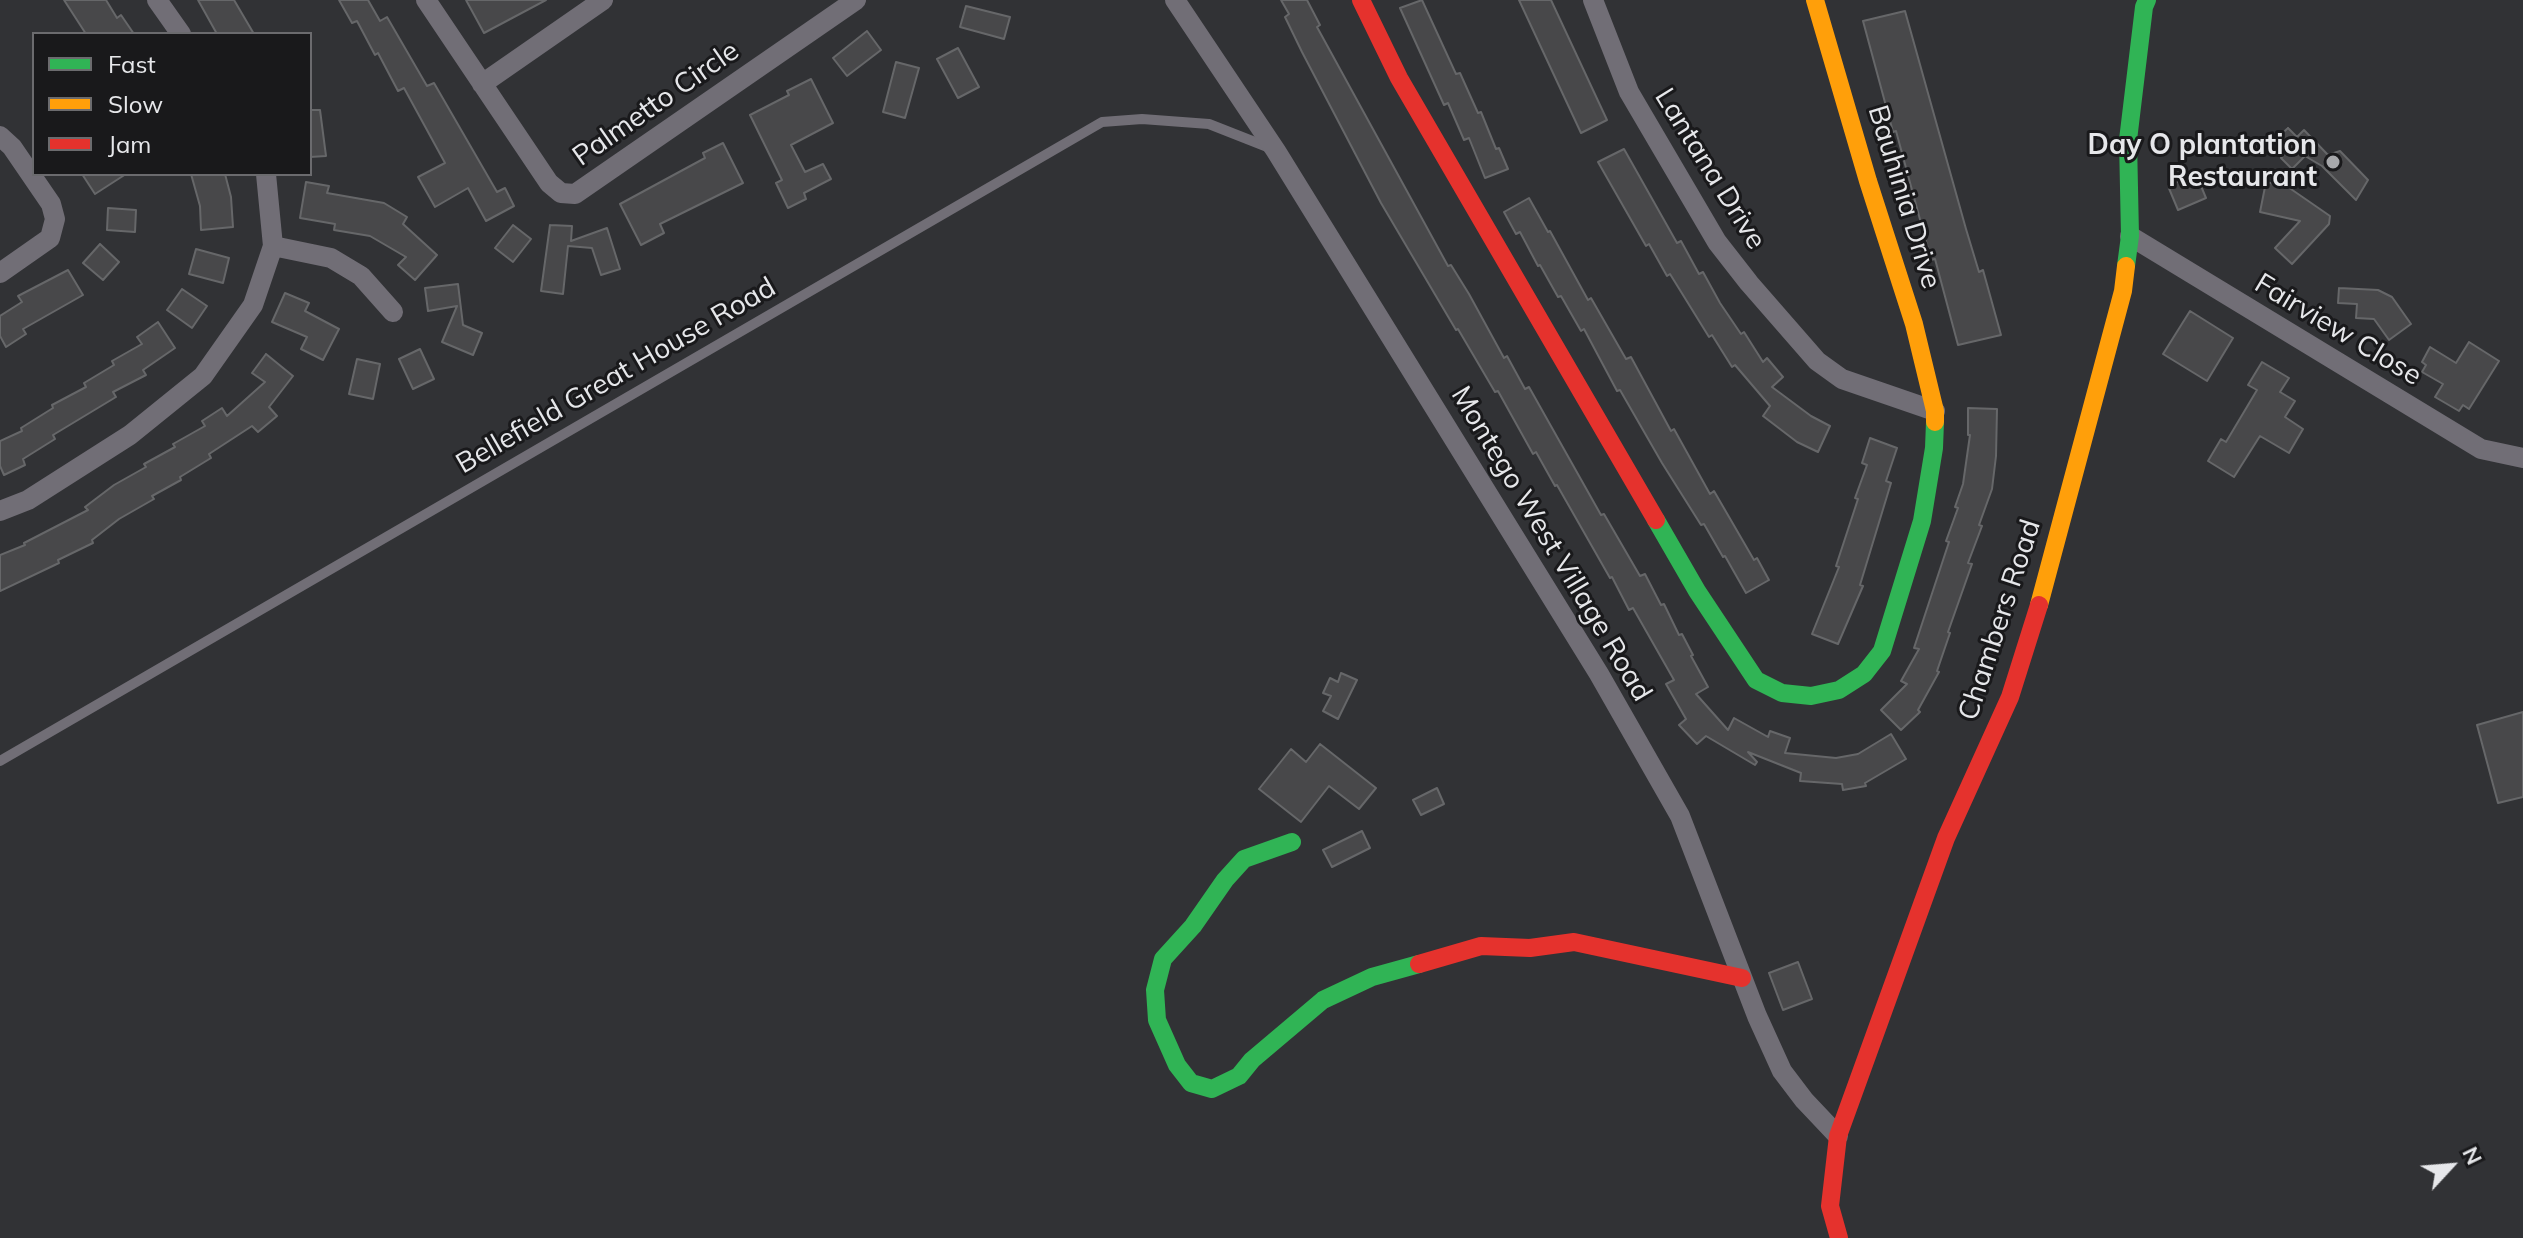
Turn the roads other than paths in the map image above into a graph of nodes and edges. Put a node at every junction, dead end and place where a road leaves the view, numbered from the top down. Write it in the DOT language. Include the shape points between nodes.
graph roads {
  1 [pos="157,0"];
  2 [pos="426,0"];
  3 [pos="603,0"];
  4 [pos="856,0"];
  5 [pos="1175,0"];
  6 [pos="1361,0"];
  7 [pos="1593,0"];
  8 [pos="1815,0"];
  9 [pos="2147,0"];
  10 [pos="180,32"];
  11 [pos="482,84"];
  12 [pos="0,136"];
  13 [pos="1276,151"];
  14 [pos="266,176"];
  15 [pos="2130,236"];
  16 [pos="273,246"];
  17 [pos="0,273"];
  18 [pos="393,312"];
  19 [pos="1935,411"];
  20 [pos="2523,458"];
  21 [pos="0,511"];
  22 [pos="0,761"];
  23 [pos="1292,842"];
  24 [pos="1742,978"];
  25 [pos="1838,1136"];
  26 [pos="1839,1238"];
  1 -- 10 [label="street"];
  2 -- 11 [label="street, Palmetto Circle"];
  3 -- 11 [label="street"];
  4 -- 11 [label="street, Palmetto Circle" via="575,194 561,193 549,183"];
  5 -- 13 [label="street, Montego West Village Road"];
  6 -- 19 [label="street, Bauhinia Drive" via="1422,119 1697,591 1756,680 1782,693 1811,696 1839,690 1864,674 1882,651 1922,521"];
  7 -- 19 [label="street, Lantana Drive" via="1629,92 1717,242 1749,283 1817,361 1842,379"];
  8 -- 19 [label="street, Bauhinia Drive" via="1914,324"];
  9 -- 15 [label="street, Chambers Road" via="2128,140"];
  12 -- 17 [label="street" via="51,204 55,219 50,238"];
  13 -- 22 [label="lane, Bellefield Great House Road" via="1209,124 1102,122"];
  13 -- 24 [label="street, Montego West Village Road" via="1599,674 1680,816"];
  14 -- 16 [label="street"];
  15 -- 20 [label="street, Fairview Close" via="2481,449"];
  15 -- 25 [label="street, Chambers Road" via="2123,291 2098,390 2015,683 1946,838"];
  16 -- 18 [label="street" via="331,258 361,276"];
  16 -- 21 [label="street" via="253,305 203,376 130,435 28,500"];
  23 -- 24 [label="street" via="1244,859 1163,959 1155,990 1157,1020 1191,1083 1212,1089 1239,1076 1335,994 1372,977 1481,946 1530,948 1574,942"];
  24 -- 25 [label="street, Montego West Village Road" via="1782,1071"];
  25 -- 26 [label="street, Chambers Road" via="1830,1206"];
}
